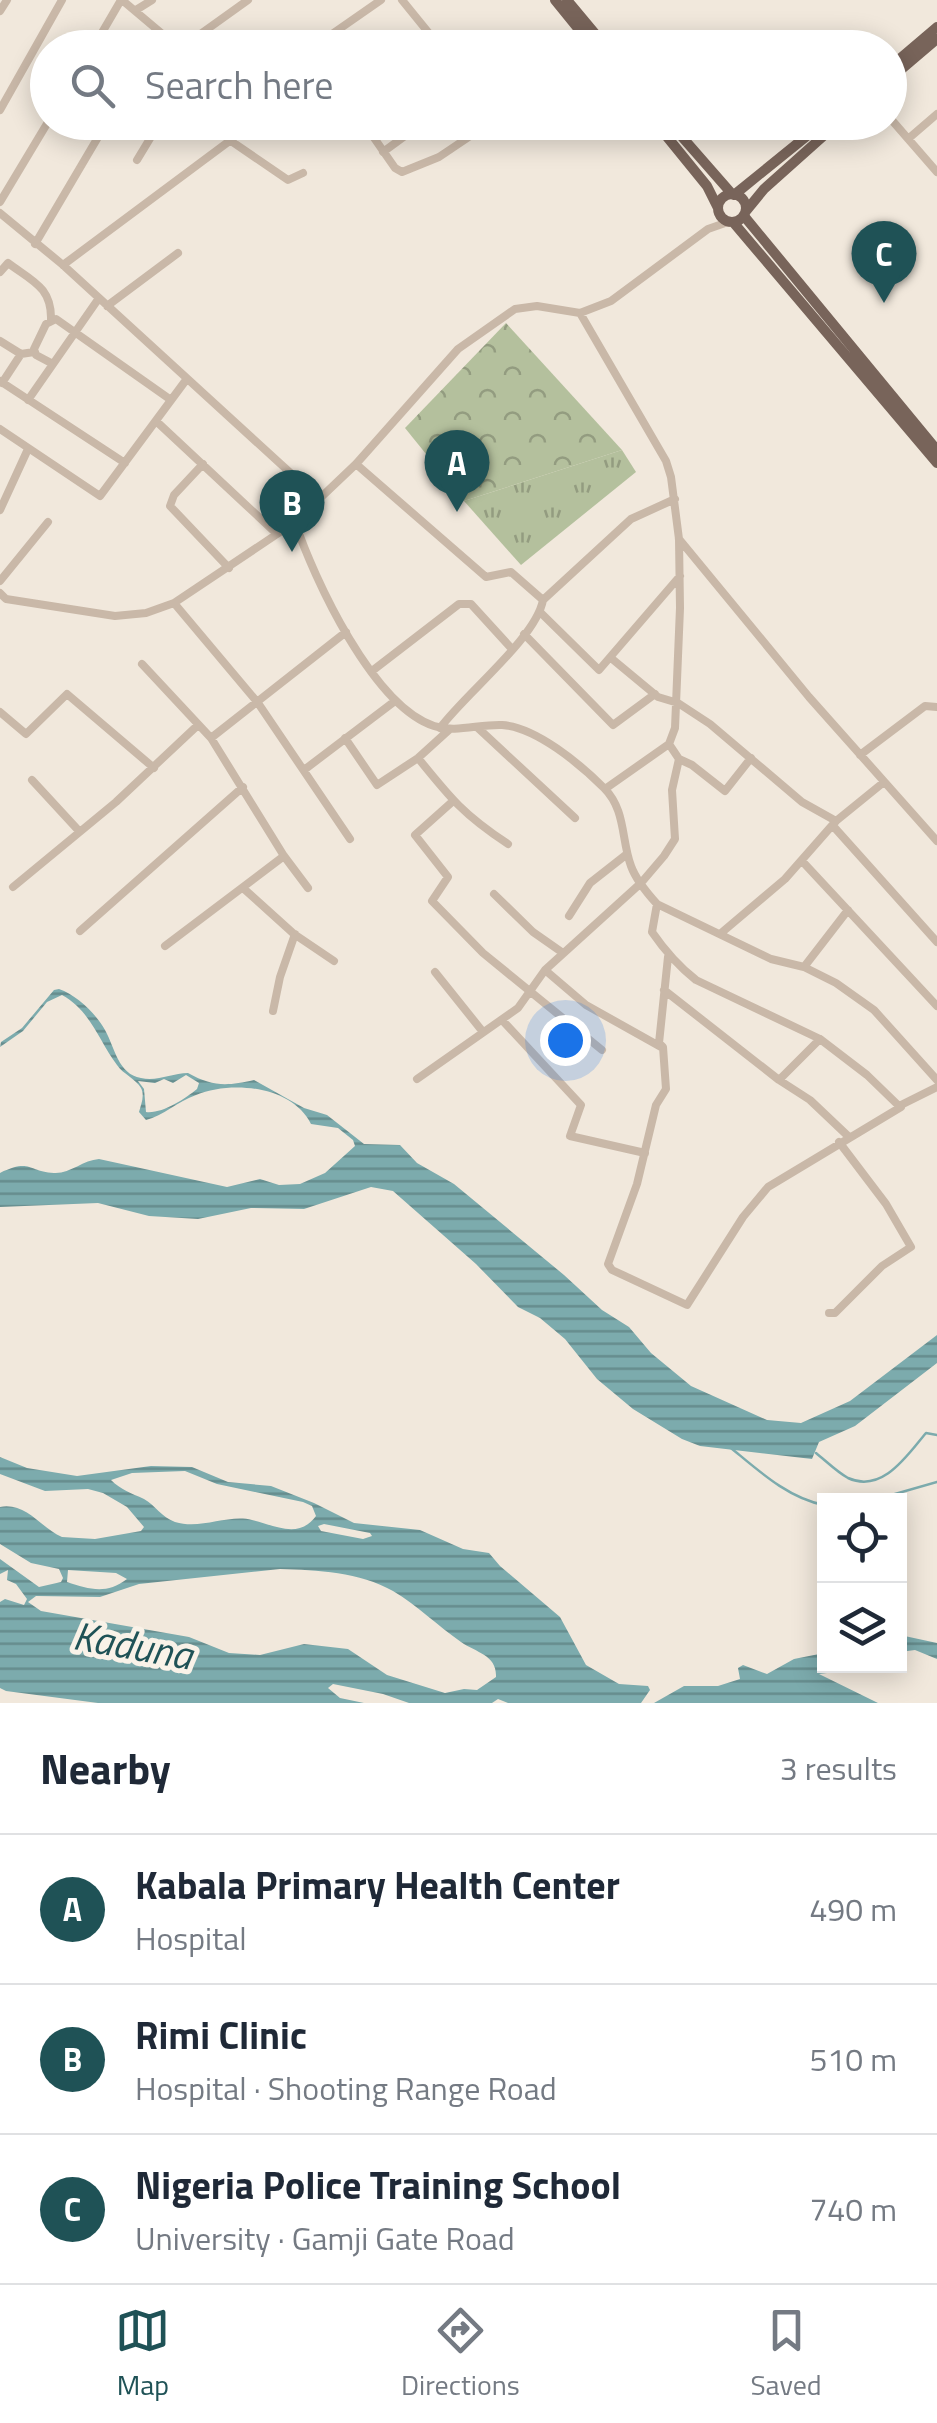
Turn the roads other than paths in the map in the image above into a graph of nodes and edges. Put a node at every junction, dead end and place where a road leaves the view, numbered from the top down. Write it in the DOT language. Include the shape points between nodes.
graph roads {
  1 [pos="7,0"];
  2 [pos="62,0"];
  3 [pos="122,0"];
  4 [pos="152,0"];
  5 [pos="248,0"];
  6 [pos="381,0"];
  7 [pos="402,0"];
  8 [pos="554,0"];
  9 [pos="568,0"];
  10 [pos="136,10"];
  11 [pos="0,11"];
  12 [pos="937,27"];
  13 [pos="45,30"];
  14 [pos="103,30"];
  15 [pos="157,30"];
  16 [pos="206,30"];
  17 [pos="338,30"];
  18 [pos="426,30"];
  19 [pos="579,30"];
  20 [pos="592,30"];
  21 [pos="937,39"];
  22 [pos="907,53"];
  23 [pos="30,57"];
  24 [pos="907,64"];
  25 [pos="0,110"];
  26 [pos="937,114"];
  27 [pos="908,139"];
  28 [pos="37,140"];
  29 [pos="96,140"];
  30 [pos="149,140"];
  31 [pos="375,140"];
  32 [pos="399,140"];
  33 [pos="465,140"];
  34 [pos="669,140"];
  35 [pos="685,140"];
  36 [pos="801,140"];
  37 [pos="819,140"];
  38 [pos="231,141"];
  39 [pos="383,152"];
  40 [pos="137,160"];
  41 [pos="937,172"];
  42 [pos="303,173"];
  43 [pos="733,194"];
  44 [pos="0,202"];
  45 [pos="718,210"];
  46 [pos="0,213"];
  47 [pos="738,218"];
  48 [pos="708,229"];
  49 [pos="35,244"];
  50 [pos="178,252"];
  51 [pos="63,266"];
  52 [pos="0,272"];
  53 [pos="98,298"];
  54 [pos="107,306"];
  55 [pos="580,313"];
  56 [pos="51,320"];
  57 [pos="76,330"];
  58 [pos="0,341"];
  59 [pos="34,352"];
  60 [pos="22,354"];
  61 [pos="52,364"];
  62 [pos="186,380"];
  63 [pos="1,382"];
  64 [pos="28,400"];
  65 [pos="172,400"];
  66 [pos="156,421"];
  67 [pos="0,429"];
  68 [pos="28,449"];
  69 [pos="937,450"];
  70 [pos="125,463"];
  71 [pos="937,463"];
  72 [pos="202,464"];
  73 [pos="356,464"];
  74 [pos="320,500"];
  75 [pos="676,500"];
  76 [pos="0,510"];
  77 [pos="48,522"];
  78 [pos="295,522"];
  79 [pos="277,534"];
  80 [pos="679,539"];
  81 [pos="228,568"];
  82 [pos="680,576"];
  83 [pos="0,581"];
  84 [pos="2,599"];
  85 [pos="543,600"];
  86 [pos="174,603"];
  87 [pos="540,612"];
  88 [pos="346,632"];
  89 [pos="524,634"];
  90 [pos="512,649"];
  91 [pos="612,658"];
  92 [pos="142,664"];
  93 [pos="372,672"];
  94 [pos="655,694"];
  95 [pos="395,701"];
  96 [pos="258,703"];
  97 [pos="678,703"];
  98 [pos="937,707"];
  99 [pos="0,712"];
  100 [pos="198,725"];
  101 [pos="445,728"];
  102 [pos="478,728"];
  103 [pos="211,738"];
  104 [pos="345,738"];
  105 [pos="669,744"];
  106 [pos="860,754"];
  107 [pos="418,758"];
  108 [pos="752,758"];
  109 [pos="679,760"];
  110 [pos="154,768"];
  111 [pos="304,770"];
  112 [pos="32,780"];
  113 [pos="884,782"];
  114 [pos="242,787"];
  115 [pos="605,789"];
  116 [pos="452,802"];
  117 [pos="575,818"];
  118 [pos="835,824"];
  119 [pos="79,831"];
  120 [pos="350,839"];
  121 [pos="937,841"];
  122 [pos="508,844"];
  123 [pos="627,854"];
  124 [pos="284,856"];
  125 [pos="802,861"];
  126 [pos="641,884"];
  127 [pos="13,887"];
  128 [pos="243,888"];
  129 [pos="308,888"];
  130 [pos="494,894"];
  131 [pos="656,904"];
  132 [pos="848,910"];
  133 [pos="569,916"];
  134 [pos="80,931"];
  135 [pos="295,934"];
  136 [pos="720,934"];
  137 [pos="937,942"];
  138 [pos="165,946"];
  139 [pos="563,952"];
  140 [pos="668,957"];
  141 [pos="334,961"];
  142 [pos="804,967"];
  143 [pos="545,970"];
  144 [pos="434,972"];
  145 [pos="664,990"];
  146 [pos="528,992"];
  147 [pos="937,1006"];
  148 [pos="273,1011"];
  149 [pos="502,1020"];
  150 [pos="483,1032"];
  151 [pos="820,1040"];
  152 [pos="662,1048"];
  153 [pos="602,1050"];
  154 [pos="416,1079"];
  155 [pos="779,1080"];
  156 [pos="937,1084"];
  157 [pos="901,1107"];
  158 [pos="849,1137"];
  159 [pos="839,1142"];
  160 [pos="645,1153"];
  161 [pos="830,1313"];
  1 -- 11 [label="street"];
  2 -- 13 [label="street"];
  3 -- 10 [label="street"];
  3 -- 14 [label="street"];
  4 -- 10 [label="street"];
  5 -- 16 [label="street"];
  6 -- 17 [label="street"];
  7 -- 18 [label="street"];
  8 -- 19 [label="main road"];
  9 -- 20 [label="main road"];
  10 -- 15 [label="street"];
  12 -- 22 [label="main road"];
  21 -- 24 [label="main road"];
  23 -- 25 [label="street"];
  26 -- 27 [label="street"];
  27 -- 41 [label="street"];
  28 -- 44 [label="street"];
  29 -- 49 [label="street"];
  30 -- 40 [label="street"];
  31 -- 39 [label="street"];
  32 -- 39 [label="street"];
  33 -- 39 [label="street" via="407,171 395,168"];
  34 -- 45 [label="main road"];
  35 -- 43 [label="main road"];
  36 -- 43 [label="main road"];
  37 -- 47 [label="main road"];
  38 -- 42 [label="street" via="288,180"];
  38 -- 51 [label="street"];
  43 -- 45 [label="main road"];
  43 -- 47 [label="main road" via="744,200"];
  45 -- 47 [label="main road"];
  45 -- 48 [label="street"];
  46 -- 49 [label="street"];
  47 -- 48 [label="street"];
  47 -- 69 [label="main road"];
  47 -- 71 [label="main road" via="756,249"];
  48 -- 55 [label="street" via="611,302"];
  49 -- 51 [label="street"];
  50 -- 54 [label="street"];
  51 -- 53 [label="street"];
  52 -- 56 [label="street" via="8,263 46,293"];
  53 -- 54 [label="street"];
  53 -- 57 [label="street"];
  54 -- 62 [label="street"];
  55 -- 73 [label="street" via="537,306 515,310 458,349"];
  55 -- 75 [label="street" via="666,461"];
  56 -- 57 [label="street"];
  56 -- 59 [label="street"];
  57 -- 61 [label="street"];
  57 -- 65 [label="street"];
  58 -- 60 [label="street"];
  59 -- 60 [label="street"];
  59 -- 61 [label="street"];
  60 -- 63 [label="street"];
  61 -- 64 [label="street"];
  62 -- 65 [label="street"];
  62 -- 74 [label="street"];
  63 -- 64 [label="street"];
  64 -- 70 [label="street"];
  65 -- 66 [label="street"];
  66 -- 70 [label="street"];
  66 -- 72 [label="street"];
  67 -- 68 [label="street"];
  68 -- 70 [label="street" via="96,496"];
  68 -- 76 [label="street"];
  72 -- 79 [label="street"];
  72 -- 81 [label="street" via="170,506"];
  73 -- 74 [label="street"];
  73 -- 85 [label="street" via="486,577 511,572"];
  74 -- 78 [label="street"];
  75 -- 80 [label="street"];
  75 -- 85 [label="street" via="631,519"];
  77 -- 83 [label="street"];
  78 -- 79 [label="street"];
  78 -- 88 [label="street"];
  79 -- 81 [label="street"];
  80 -- 82 [label="street"];
  80 -- 106 [label="street"];
  81 -- 86 [label="street"];
  82 -- 91 [label="street"];
  82 -- 97 [label="street"];
  84 -- 86 [label="street" via="115,616"];
  85 -- 87 [label="street"];
  86 -- 96 [label="street"];
  87 -- 89 [label="street"];
  87 -- 91 [label="street" via="596,669"];
  88 -- 93 [label="street"];
  88 -- 96 [label="street"];
  89 -- 90 [label="street"];
  89 -- 94 [label="street" via="614,725"];
  90 -- 93 [label="street" via="470,604 459,604"];
  90 -- 101 [label="street"];
  91 -- 94 [label="street"];
  92 -- 100 [label="street"];
  93 -- 95 [label="street"];
  94 -- 97 [label="street"];
  95 -- 101 [label="street"];
  95 -- 104 [label="street"];
  96 -- 103 [label="street"];
  96 -- 111 [label="street"];
  97 -- 105 [label="street"];
  97 -- 108 [label="street"];
  98 -- 106 [label="street" via="925,706"];
  99 -- 110 [label="street" via="26,734 67,694"];
  100 -- 103 [label="street"];
  100 -- 110 [label="street"];
  101 -- 102 [label="street"];
  101 -- 107 [label="street"];
  102 -- 115 [label="street" via="531,731"];
  102 -- 117 [label="street"];
  103 -- 114 [label="street"];
  104 -- 107 [label="street" via="377,784"];
  104 -- 111 [label="street"];
  105 -- 109 [label="street"];
  105 -- 115 [label="street"];
  106 -- 113 [label="street"];
  107 -- 116 [label="street"];
  108 -- 109 [label="street" via="725,791"];
  108 -- 118 [label="street"];
  109 -- 126 [label="street" via="673,779 675,839"];
  110 -- 119 [label="street"];
  111 -- 120 [label="street"];
  112 -- 119 [label="street"];
  113 -- 118 [label="street"];
  113 -- 121 [label="street"];
  114 -- 124 [label="street"];
  114 -- 134 [label="street"];
  115 -- 123 [label="street" via="621,817"];
  116 -- 122 [label="street"];
  116 -- 146 [label="street" via="415,835 447,874 432,901"];
  118 -- 125 [label="street"];
  118 -- 137 [label="street"];
  119 -- 127 [label="street"];
  123 -- 126 [label="street"];
  123 -- 133 [label="street" via="590,883"];
  124 -- 128 [label="street"];
  124 -- 129 [label="street"];
  125 -- 132 [label="street"];
  125 -- 136 [label="street"];
  126 -- 131 [label="street"];
  126 -- 139 [label="street"];
  128 -- 135 [label="street"];
  128 -- 138 [label="street"];
  130 -- 139 [label="street"];
  131 -- 136 [label="street"];
  131 -- 140 [label="street" via="652,932"];
  132 -- 142 [label="street"];
  132 -- 147 [label="street"];
  135 -- 141 [label="street"];
  135 -- 148 [label="street"];
  136 -- 142 [label="street"];
  139 -- 143 [label="street"];
  140 -- 145 [label="street"];
  140 -- 151 [label="street" via="696,980"];
  142 -- 156 [label="street" via="874,1010"];
  143 -- 146 [label="street"];
  143 -- 152 [label="street" via="586,1005"];
  144 -- 150 [label="street"];
  145 -- 152 [label="street"];
  145 -- 155 [label="street"];
  146 -- 149 [label="street"];
  146 -- 153 [label="street"];
  149 -- 150 [label="street"];
  149 -- 160 [label="street" via="581,1105 570,1136"];
  150 -- 154 [label="street"];
  151 -- 155 [label="street"];
  151 -- 157 [label="street"];
  152 -- 160 [label="street" via="666,1089"];
  155 -- 158 [label="street"];
  156 -- 157 [label="street"];
  157 -- 158 [label="street"];
  158 -- 159 [label="street"];
  159 -- 160 [label="street" via="768,1187 684,1305 609,1266"];
  159 -- 161 [label="street" via="911,1246"];
}
